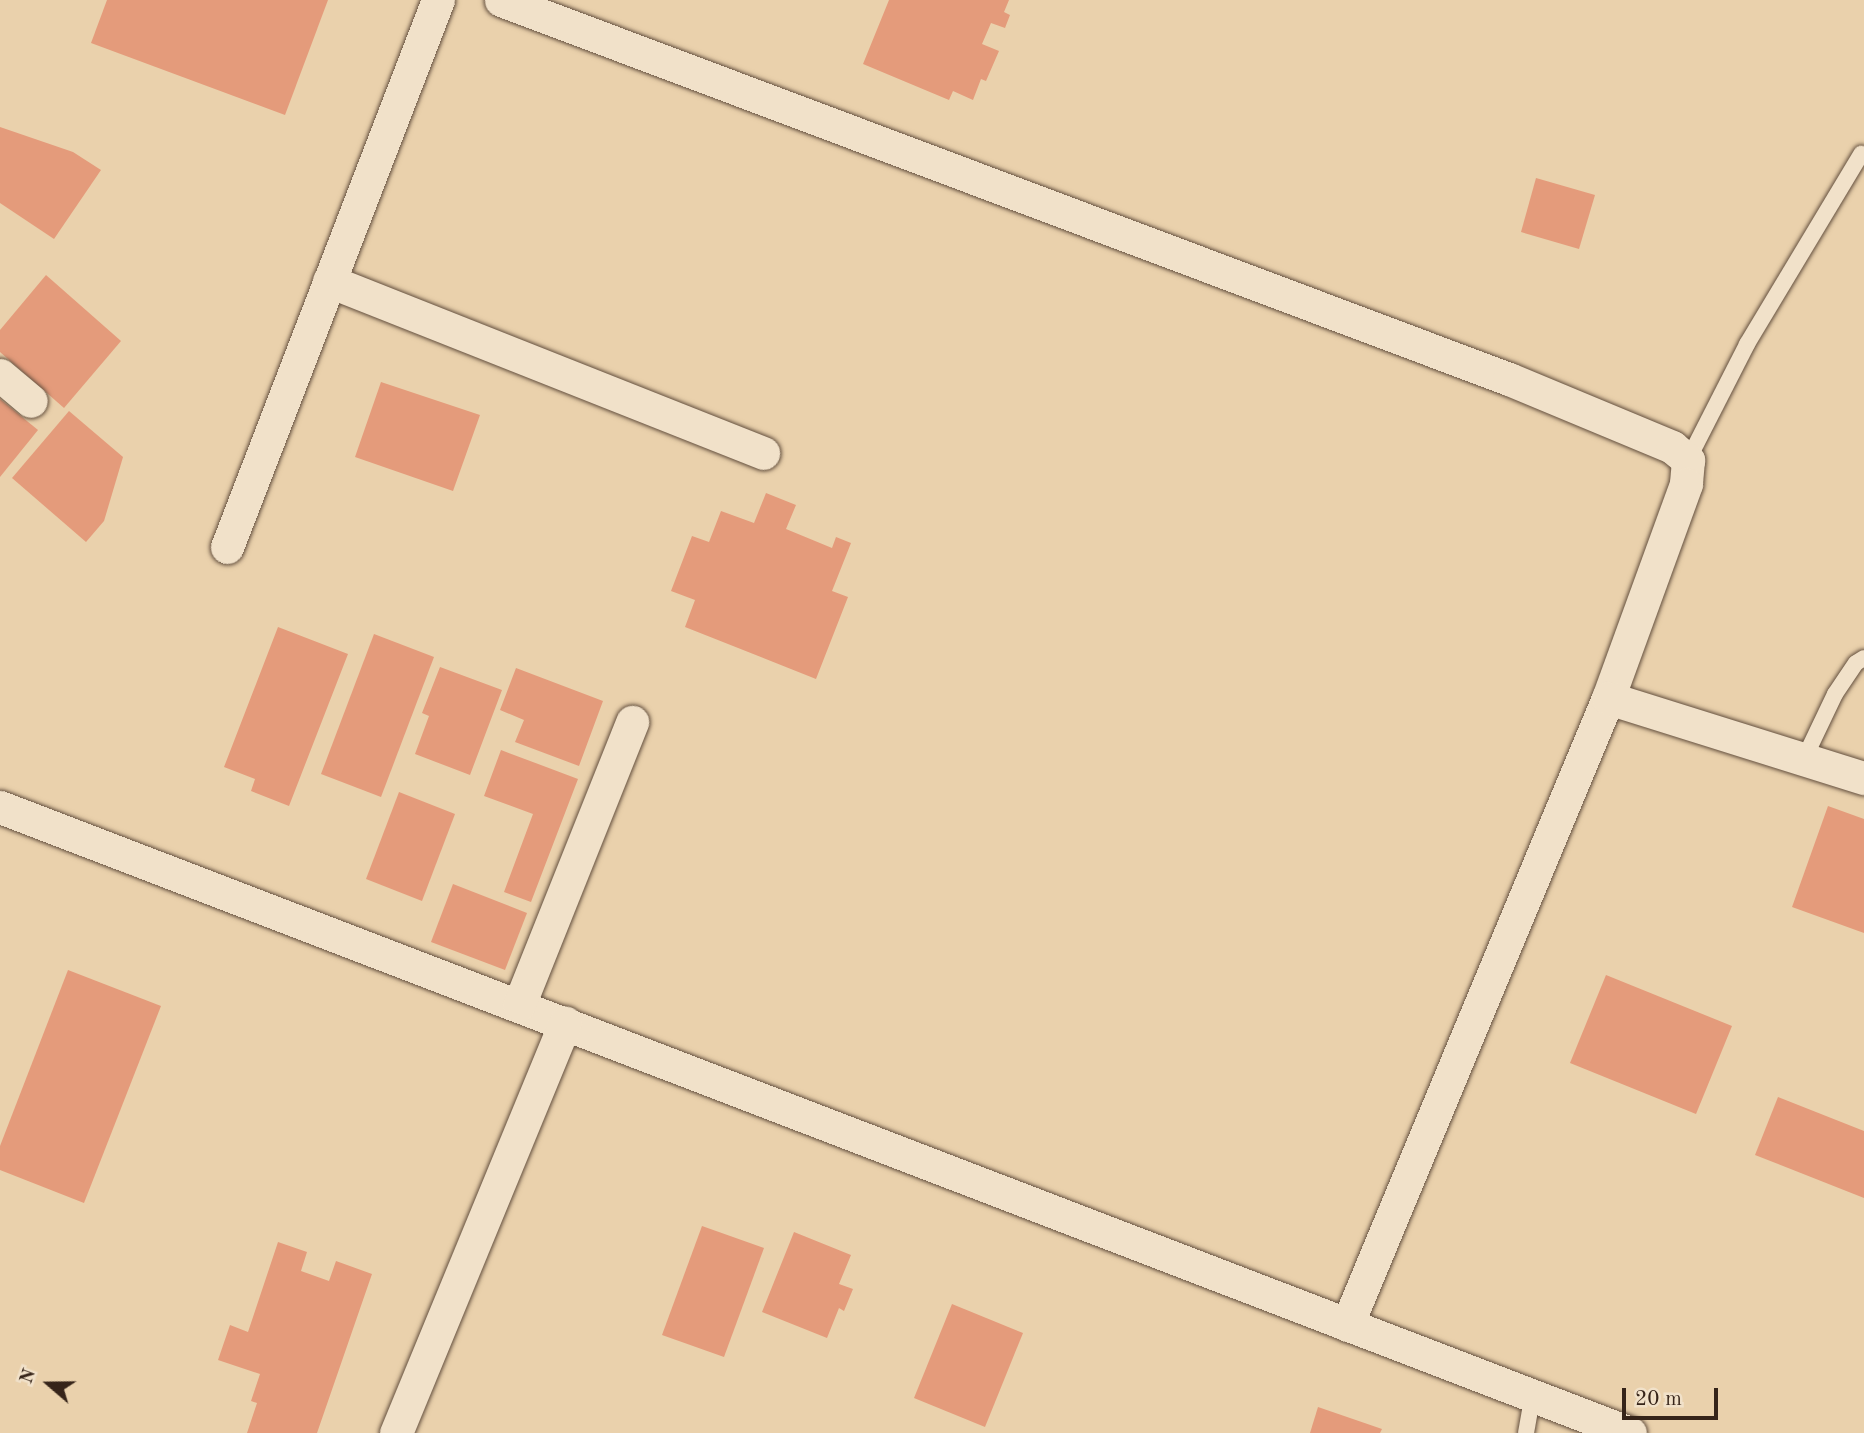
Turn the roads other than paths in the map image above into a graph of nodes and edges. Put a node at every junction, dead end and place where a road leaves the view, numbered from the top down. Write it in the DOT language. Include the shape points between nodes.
graph roads {
  1 [pos="438,0"];
  2 [pos="501,0"];
  3 [pos="1861,154"];
  4 [pos="329,281"];
  5 [pos="0,375"];
  6 [pos="31,401"];
  7 [pos="763,453"];
  8 [pos="1688,460"];
  9 [pos="227,547"];
  10 [pos="1864,658"];
  11 [pos="1608,698"];
  12 [pos="632,723"];
  13 [pos="1805,757"];
  14 [pos="1864,778"];
  15 [pos="0,807"];
  16 [pos="519,1005"];
  17 [pos="565,1022"];
  18 [pos="1347,1325"];
  19 [pos="1532,1398"];
  20 [pos="397,1433"];
  21 [pos="1526,1433"];
  22 [pos="1630,1433"];
  1 -- 4 [label="street"];
  2 -- 8 [label="street" via="1509,379 1672,447"];
  3 -- 8 [label="lane" via="1747,344"];
  4 -- 7 [label="street"];
  4 -- 9 [label="street"];
  5 -- 6 [label="street"];
  8 -- 11 [label="street" via="1686,484"];
  10 -- 13 [label="lane" via="1835,694"];
  11 -- 13 [label="street"];
  11 -- 18 [label="street"];
  12 -- 16 [label="street"];
  13 -- 14 [label="street"];
  15 -- 16 [label="street"];
  16 -- 17 [label="street"];
  17 -- 18 [label="street"];
  17 -- 20 [label="street"];
  18 -- 19 [label="street"];
  19 -- 21 [label="lane"];
  19 -- 22 [label="street"];
}
